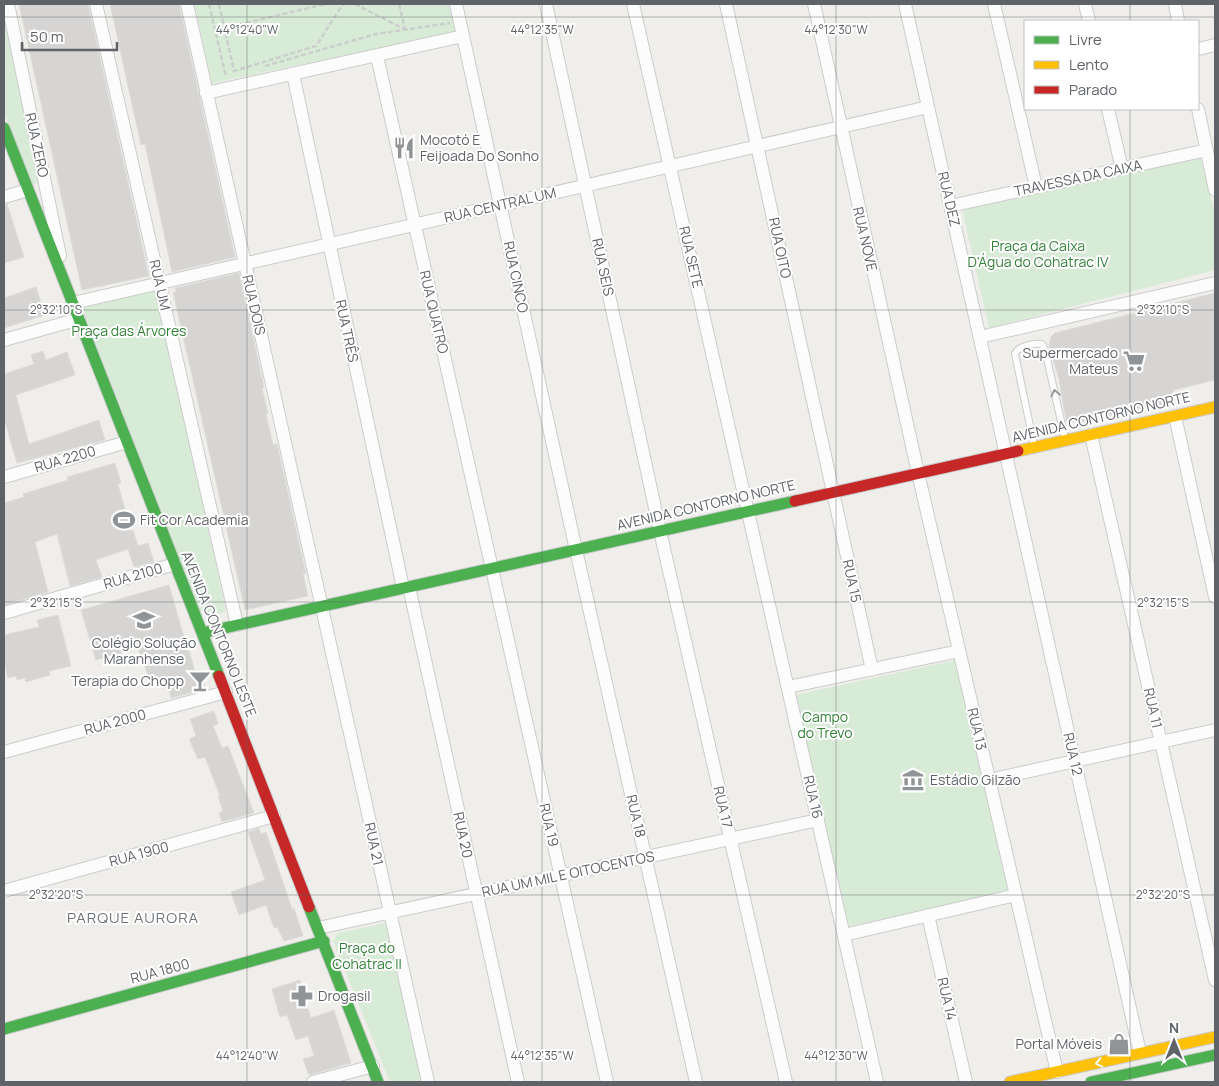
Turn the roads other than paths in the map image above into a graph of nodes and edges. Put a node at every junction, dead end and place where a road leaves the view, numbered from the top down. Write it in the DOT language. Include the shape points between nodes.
graph roads {
  1 [pos="8,4"];
  2 [pos="96,4"];
  3 [pos="188,4"];
  4 [pos="546,4"];
  5 [pos="633,4"];
  6 [pos="726,4"];
  7 [pos="814,4"];
  8 [pos="905,4"];
  9 [pos="994,4"];
  10 [pos="1085,4"];
  11 [pos="1175,4"];
  12 [pos="452,9"];
  13 [pos="1089,20"];
  14 [pos="1178,20"];
  15 [pos="463,36"];
  16 [pos="1215,46"];
  17 [pos="1199,49"];
  18 [pos="376,56"];
  19 [pos="293,74"];
  20 [pos="206,93"];
  21 [pos="928,107"];
  22 [pos="1108,110"];
  23 [pos="1198,110"];
  24 [pos="840,127"];
  25 [pos="4,128"];
  26 [pos="758,146"];
  27 [pos="1206,150"];
  28 [pos="670,166"];
  29 [pos="1122,168"];
  30 [pos="585,186"];
  31 [pos="1036,187"];
  32 [pos="28,190"];
  33 [pos="1215,190"];
  34 [pos="4,197"];
  35 [pos="500,205"];
  36 [pos="950,206"];
  37 [pos="414,225"];
  38 [pos="328,245"];
  39 [pos="244,264"];
  40 [pos="1215,283"];
  41 [pos="159,284"];
  42 [pos="66,286"];
  43 [pos="73,303"];
  44 [pos="79,318"];
  45 [pos="980,337"];
  46 [pos="4,340"];
  47 [pos="1215,407"];
  48 [pos="1174,416"];
  49 [pos="1091,435"];
  50 [pos="1066,440"];
  51 [pos="127,442"];
  52 [pos="1035,447"];
  53 [pos="1006,454"];
  54 [pos="918,473"];
  55 [pos="4,477"];
  56 [pos="833,492"];
  57 [pos="749,511"];
  58 [pos="660,531"];
  59 [pos="576,550"];
  60 [pos="175,564"];
  61 [pos="492,568"];
  62 [pos="406,588"];
  63 [pos="1215,597"];
  64 [pos="322,606"];
  65 [pos="4,613"];
  66 [pos="237,626"];
  67 [pos="202,633"];
  68 [pos="959,651"];
  69 [pos="872,670"];
  70 [pos="788,687"];
  71 [pos="226,692"];
  72 [pos="1215,730"];
  73 [pos="1161,742"];
  74 [pos="4,752"];
  75 [pos="1075,761"];
  76 [pos="989,780"];
  77 [pos="274,816"];
  78 [pos="818,820"];
  79 [pos="730,839"];
  80 [pos="645,857"];
  81 [pos="560,876"];
  82 [pos="4,891"];
  83 [pos="476,894"];
  84 [pos="1016,895"];
  85 [pos="390,912"];
  86 [pos="928,915"];
  87 [pos="318,928"];
  88 [pos="844,934"];
  89 [pos="324,941"];
  90 [pos="1215,980"];
  91 [pos="4,1029"];
  92 [pos="1215,1037"];
  93 [pos="1140,1053"];
  94 [pos="1215,1054"];
  95 [pos="373,1066"];
  96 [pos="1056,1072"];
  97 [pos="1130,1078"];
  98 [pos="313,1082"];
  99 [pos="380,1082"];
  100 [pos="428,1082"];
  101 [pos="518,1082"];
  102 [pos="607,1082"];
  103 [pos="696,1082"];
  104 [pos="786,1082"];
  105 [pos="877,1082"];
  106 [pos="966,1082"];
  107 [pos="1010,1082"];
  108 [pos="1091,1082"];
  1 -- 42 [label="street, RUA ZERO"];
  2 -- 41 [label="street, RUA UM"];
  3 -- 20 [label="street, RUA DOIS"];
  4 -- 30 [label="street, RUA SEIS"];
  5 -- 28 [label="street, RUA SETE"];
  6 -- 26 [label="street, RUA OITO"];
  7 -- 24 [label="street, RUA NOVE"];
  8 -- 21 [label="street, RUA DEZ"];
  9 -- 31 [label="street"];
  10 -- 13 [label="street"];
  11 -- 14 [label="street"];
  12 -- 15 [label="street, RUA CINCO"];
  15 -- 18 [label="street"];
  15 -- 35 [label="street, RUA CINCO"];
  16 -- 17 [label="street"];
  18 -- 19 [label="street"];
  18 -- 37 [label="street, RUA QUATRO"];
  19 -- 20 [label="street"];
  19 -- 38 [label="street, RUA TRÊS"];
  20 -- 39 [label="street, RUA DOIS"];
  21 -- 24 [label="street, RUA CENTRAL UM"];
  21 -- 36 [label="street, RUA DEZ"];
  22 -- 29 [label="street"];
  23 -- 27 [label="street"];
  24 -- 26 [label="street, RUA CENTRAL UM"];
  24 -- 54 [label="street, RUA NOVE"];
  25 -- 32 [label="main road, AVENIDA CONTORNO LESTE"];
  26 -- 28 [label="street, RUA CENTRAL UM"];
  26 -- 56 [label="street, RUA OITO"];
  27 -- 29 [label="street, TRAVESSA DA CAIXA"];
  27 -- 33 [label="street"];
  28 -- 30 [label="street, RUA CENTRAL UM"];
  28 -- 57 [label="street, RUA SETE"];
  29 -- 31 [label="street, TRAVESSA DA CAIXA"];
  30 -- 35 [label="street, RUA CENTRAL UM"];
  30 -- 58 [label="street, RUA SEIS"];
  31 -- 36 [label="street, TRAVESSA DA CAIXA"];
  32 -- 34 [label="street"];
  32 -- 42 [label="main road, AVENIDA CONTORNO LESTE"];
  35 -- 37 [label="street, RUA CENTRAL UM"];
  35 -- 59 [label="street, RUA CINCO"];
  36 -- 45 [label="street, RUA DEZ"];
  37 -- 38 [label="street, RUA CENTRAL UM"];
  37 -- 61 [label="street, RUA QUATRO"];
  38 -- 39 [label="street, RUA CENTRAL UM"];
  38 -- 62 [label="street, RUA TRÊS"];
  39 -- 41 [label="street, RUA CENTRAL UM"];
  39 -- 64 [label="street, RUA DOIS"];
  40 -- 45 [label="street"];
  41 -- 43 [label="street, RUA CENTRAL UM"];
  41 -- 66 [label="street, RUA UM"];
  42 -- 43 [label="main road, AVENIDA CONTORNO LESTE"];
  43 -- 44 [label="main road, AVENIDA CONTORNO LESTE"];
  44 -- 46 [label="street"];
  44 -- 51 [label="main road, AVENIDA CONTORNO LESTE"];
  45 -- 53 [label="street, RUA DEZ"];
  47 -- 48 [label="main road, AVENIDA CONTORNO NORTE"];
  48 -- 49 [label="main road, AVENIDA CONTORNO NORTE"];
  48 -- 63 [label="street"];
  49 -- 50 [label="main road, AVENIDA CONTORNO NORTE"];
  49 -- 73 [label="street, RUA 11"];
  50 -- 52 [label="main road, AVENIDA CONTORNO NORTE"];
  50 -- 52 [label="lane, one-way" via="1042,344 1019,348 1015,354"];
  51 -- 55 [label="street, RUA 2200"];
  51 -- 60 [label="main road, AVENIDA CONTORNO LESTE"];
  52 -- 53 [label="main road, AVENIDA CONTORNO NORTE"];
  53 -- 54 [label="main road, AVENIDA CONTORNO NORTE"];
  53 -- 75 [label="street, RUA 12"];
  54 -- 56 [label="main road, AVENIDA CONTORNO NORTE"];
  54 -- 68 [label="street, RUA 13"];
  56 -- 57 [label="main road, AVENIDA CONTORNO NORTE"];
  56 -- 69 [label="street, RUA 15"];
  57 -- 58 [label="main road, AVENIDA CONTORNO NORTE"];
  57 -- 70 [label="street, RUA 16"];
  58 -- 59 [label="main road, AVENIDA CONTORNO NORTE"];
  58 -- 79 [label="street, RUA 17"];
  59 -- 61 [label="main road, AVENIDA CONTORNO NORTE"];
  59 -- 80 [label="street, RUA 18"];
  60 -- 65 [label="street, RUA 2100"];
  60 -- 67 [label="main road, AVENIDA CONTORNO LESTE"];
  61 -- 62 [label="main road, AVENIDA CONTORNO NORTE"];
  61 -- 81 [label="street, RUA 19"];
  62 -- 64 [label="main road, AVENIDA CONTORNO NORTE"];
  62 -- 83 [label="street, RUA 20"];
  64 -- 66 [label="main road, AVENIDA CONTORNO NORTE"];
  64 -- 85 [label="street, RUA 21"];
  66 -- 67 [label="main road, AVENIDA CONTORNO NORTE"];
  67 -- 71 [label="main road, AVENIDA CONTORNO LESTE"];
  68 -- 69 [label="street"];
  68 -- 76 [label="street, RUA 13"];
  69 -- 70 [label="street"];
  70 -- 78 [label="street, RUA 16"];
  71 -- 74 [label="street, RUA 2000"];
  71 -- 77 [label="main road, AVENIDA CONTORNO LESTE"];
  72 -- 73 [label="street"];
  73 -- 75 [label="street"];
  73 -- 90 [label="street, RUA 11"];
  75 -- 76 [label="street"];
  75 -- 93 [label="street, RUA 12"];
  76 -- 84 [label="street, RUA 13"];
  77 -- 82 [label="street, RUA 1900"];
  77 -- 87 [label="main road, AVENIDA CONTORNO LESTE"];
  78 -- 79 [label="street, RUA UM MIL E OITOCENTOS"];
  78 -- 88 [label="street, RUA 16"];
  79 -- 80 [label="street, RUA UM MIL E OITOCENTOS"];
  79 -- 104 [label="street, RUA 17"];
  80 -- 81 [label="street, RUA UM MIL E OITOCENTOS"];
  80 -- 103 [label="street, RUA 18"];
  81 -- 83 [label="street, RUA UM MIL E OITOCENTOS"];
  81 -- 102 [label="street, RUA 19"];
  83 -- 85 [label="street, RUA UM MIL E OITOCENTOS"];
  83 -- 101 [label="street, RUA 20"];
  84 -- 86 [label="street"];
  84 -- 96 [label="street, RUA 13"];
  85 -- 87 [label="street, RUA UM MIL E OITOCENTOS"];
  85 -- 100 [label="street, RUA 21"];
  86 -- 88 [label="street"];
  86 -- 106 [label="street, RUA 14"];
  87 -- 89 [label="main road, AVENIDA CONTORNO LESTE"];
  88 -- 105 [label="street, RUA 16"];
  89 -- 91 [label="main road, RUA 1800"];
  89 -- 95 [label="main road, AVENIDA CONTORNO LESTE"];
  92 -- 93 [label="main road"];
  93 -- 96 [label="main road, one-way"];
  94 -- 97 [label="main road"];
  95 -- 98 [label="street"];
  95 -- 99 [label="main road, AVENIDA CONTORNO LESTE"];
  96 -- 107 [label="main road"];
  97 -- 108 [label="main road"];
}
